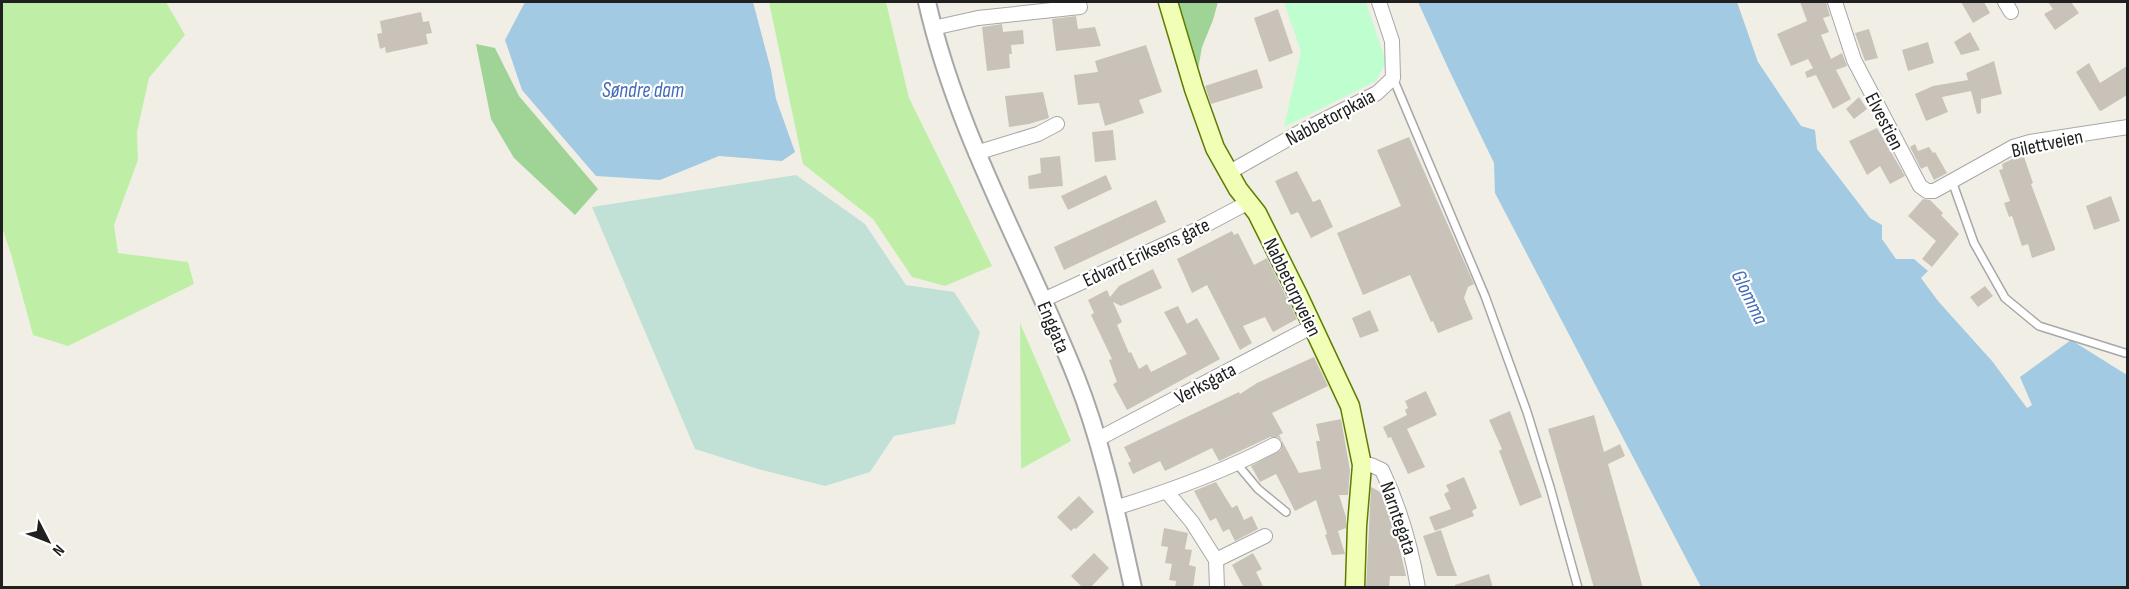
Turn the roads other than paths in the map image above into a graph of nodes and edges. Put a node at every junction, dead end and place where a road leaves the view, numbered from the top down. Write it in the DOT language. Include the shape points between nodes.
graph roads {
  1 [pos="927,2"];
  2 [pos="1168,2"];
  3 [pos="1378,2"];
  4 [pos="1835,2"];
  5 [pos="1080,7"];
  6 [pos="933,28"];
  7 [pos="1393,78"];
  8 [pos="1057,124"];
  9 [pos="2127,127"];
  10 [pos="976,153"];
  11 [pos="1970,170"];
  12 [pos="1228,173"];
  13 [pos="1952,181"];
  14 [pos="1249,202"];
  15 [pos="1043,300"];
  16 [pos="1312,326"];
  17 [pos="2125,353"];
  18 [pos="1098,439"];
  19 [pos="1274,445"];
  20 [pos="1237,464"];
  21 [pos="1362,465"];
  22 [pos="1167,492"];
  23 [pos="1115,508"];
  24 [pos="1286,512"];
  25 [pos="1265,536"];
  26 [pos="1216,560"];
  27 [pos="1133,588"];
  28 [pos="1217,588"];
  29 [pos="1355,588"];
  30 [pos="1418,588"];
  31 [pos="1578,588"];
  1 -- 6 [label="street, Enggata"];
  2 -- 12 [label="main road, Nabbetorpveien" via="1197,99"];
  3 -- 7 [label="street, Nabbetorpkaia" via="1392,41"];
  4 -- 13 [label="street, Elvestien" via="1854,60 1920,186 1935,191"];
  5 -- 6 [label="street" via="978,18"];
  6 -- 10 [label="street, Enggata"];
  7 -- 12 [label="street, Nabbetorpkaia" via="1377,93"];
  7 -- 31 [label="lane" via="1485,296 1527,412"];
  8 -- 10 [label="street" via="1038,134"];
  9 -- 11 [label="street, Bilettveien" via="2030,142 1995,155"];
  10 -- 15 [label="street, Enggata"];
  11 -- 13 [label="street, Elvestien"];
  12 -- 14 [label="main road, Nabbetorpveien"];
  13 -- 17 [label="lane" via="1974,243 2005,298 2039,326"];
  14 -- 15 [label="street, Edvard Eriksens gate"];
  14 -- 16 [label="main road, Nabbetorpveien"];
  15 -- 18 [label="street, Enggata"];
  16 -- 18 [label="street, Verksgata"];
  16 -- 21 [label="main road, Nabbetorpveien" via="1350,406"];
  18 -- 23 [label="street, Enggata"];
  19 -- 20 [label="street"];
  20 -- 22 [label="street"];
  20 -- 24 [label="lane" via="1258,489"];
  21 -- 29 [label="main road, Nabbetorpveien"];
  21 -- 30 [label="street, Narntegata" via="1382,470 1398,504 1413,554"];
  22 -- 23 [label="street"];
  22 -- 26 [label="street"];
  23 -- 27 [label="street, Enggata"];
  25 -- 26 [label="street"];
  26 -- 28 [label="street"];
}
